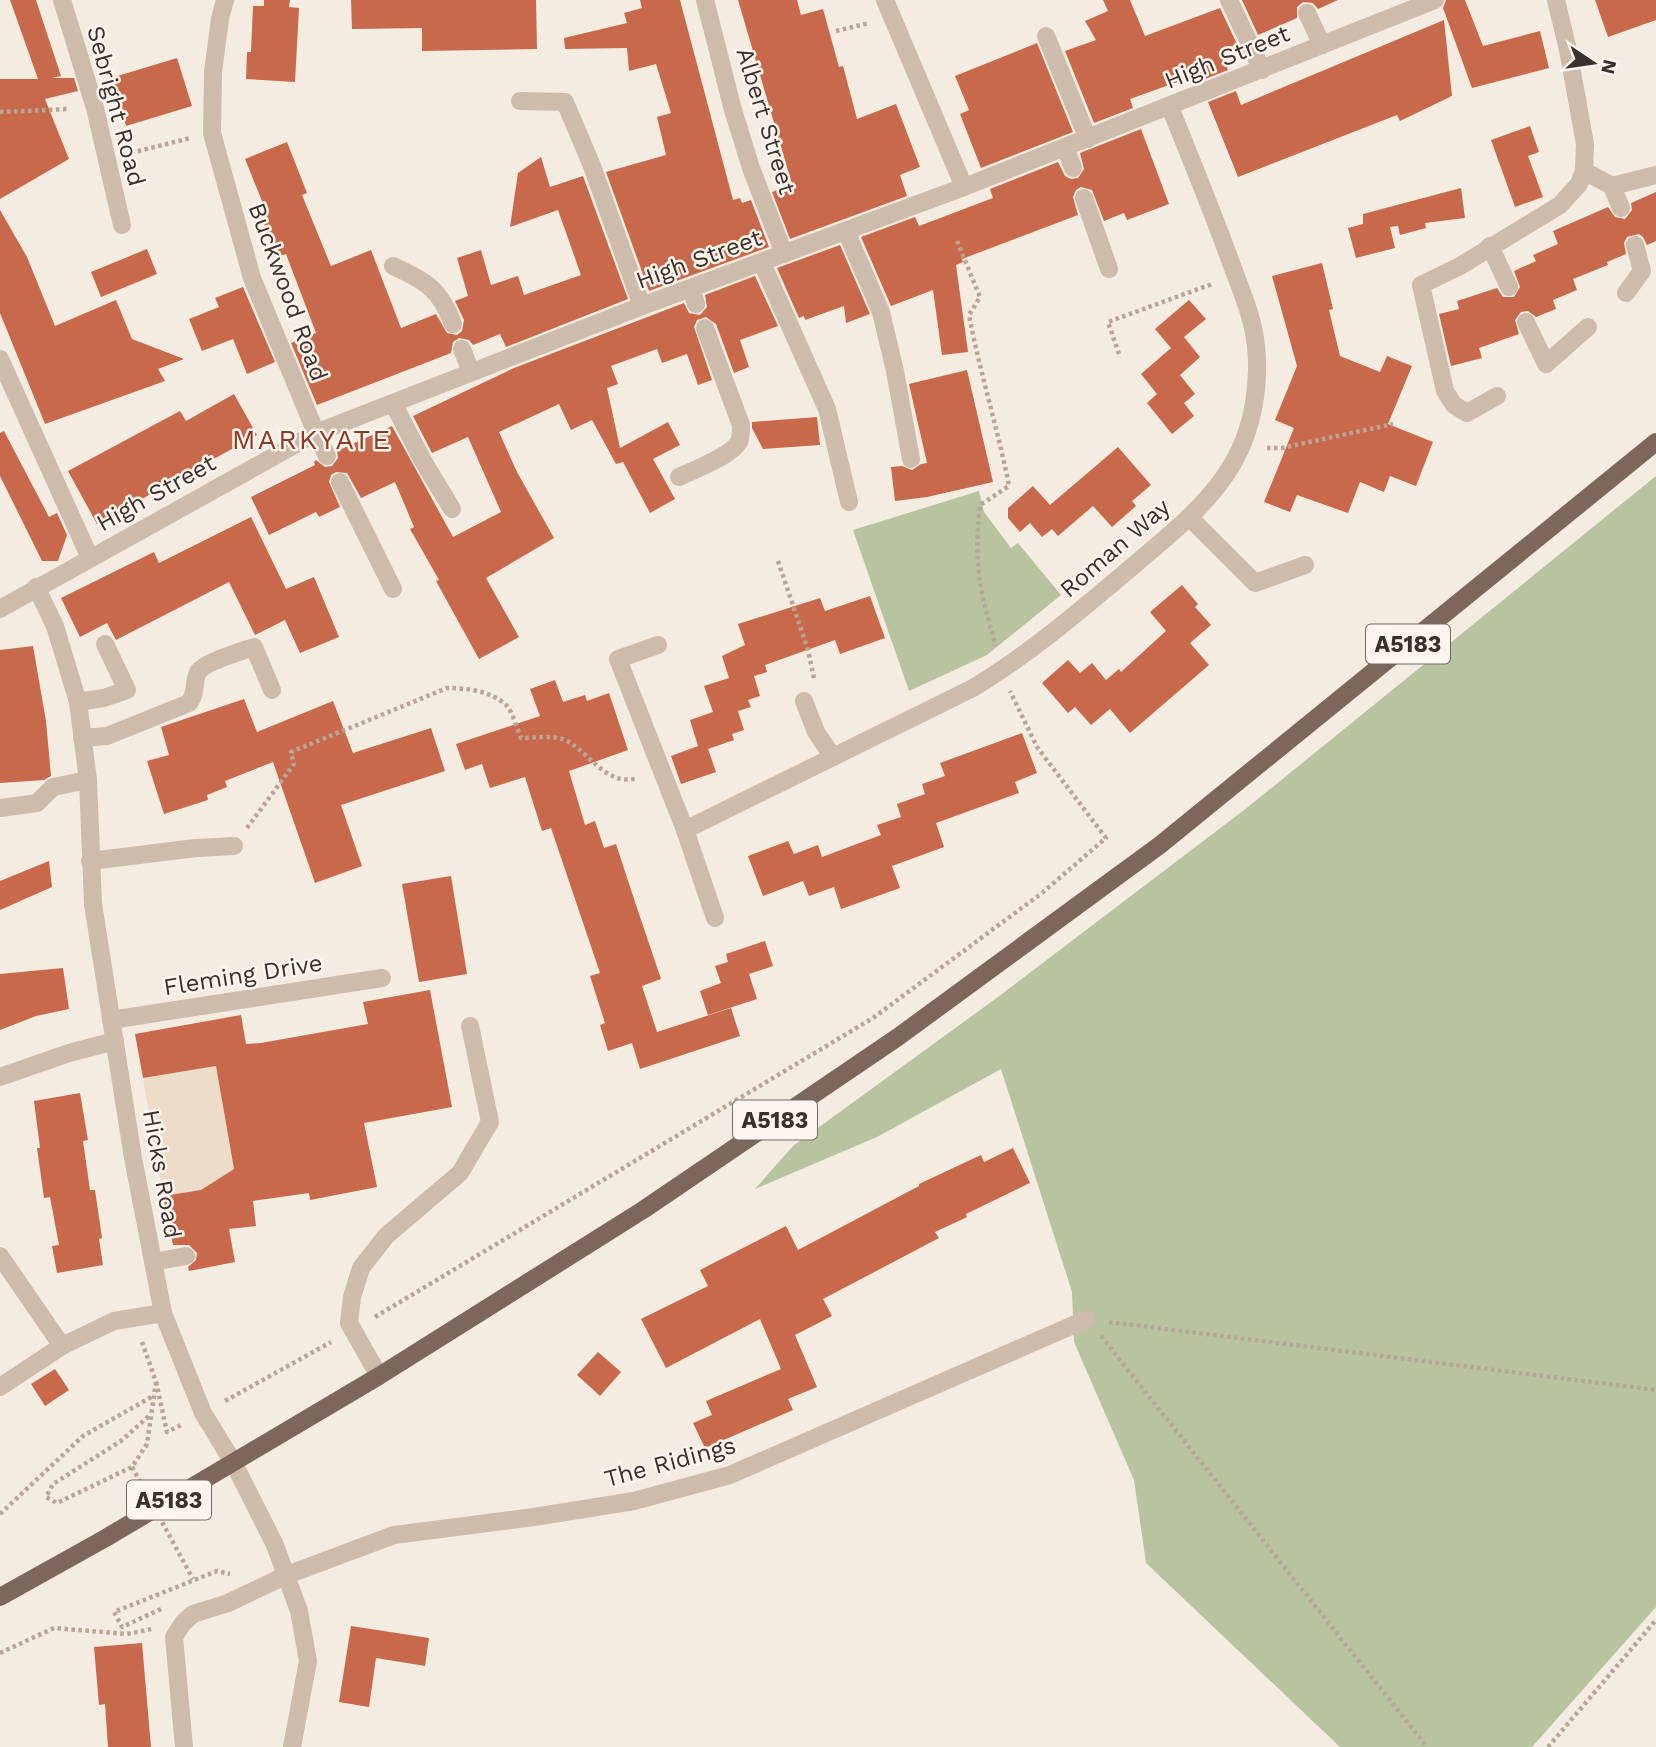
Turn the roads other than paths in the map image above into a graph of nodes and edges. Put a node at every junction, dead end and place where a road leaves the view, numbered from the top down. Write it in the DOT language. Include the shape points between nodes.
graph roads {
  1 [pos="62,0"];
  2 [pos="226,0"];
  3 [pos="705,0"];
  4 [pos="885,0"];
  5 [pos="1229,0"];
  6 [pos="1435,0"];
  7 [pos="1556,0"];
  8 [pos="1307,13"];
  9 [pos="1046,36"];
  10 [pos="1322,45"];
  11 [pos="1262,69"];
  12 [pos="520,101"];
  13 [pos="1170,107"];
  14 [pos="1088,139"];
  15 [pos="1065,147"];
  16 [pos="1073,168"];
  17 [pos="1584,171"];
  18 [pos="1656,175"];
  19 [pos="1612,186"];
  20 [pos="964,187"];
  21 [pos="1084,198"];
  22 [pos="1620,208"];
  23 [pos="122,225"];
  24 [pos="846,231"];
  25 [pos="1635,245"];
  26 [pos="1490,246"];
  27 [pos="784,254"];
  28 [pos="762,263"];
  29 [pos="393,266"];
  30 [pos="1109,270"];
  31 [pos="1509,287"];
  32 [pos="1626,293"];
  33 [pos="642,306"];
  34 [pos="1526,322"];
  35 [pos="453,324"];
  36 [pos="1588,327"];
  37 [pos="705,328"];
  38 [pos="462,349"];
  39 [pos="0,359"];
  40 [pos="471,372"];
  41 [pos="5,384"];
  42 [pos="1497,396"];
  43 [pos="393,403"];
  44 [pos="316,433"];
  45 [pos="1656,442"];
  46 [pos="327,456"];
  47 [pos="911,459"];
  48 [pos="679,477"];
  49 [pos="340,482"];
  50 [pos="849,502"];
  51 [pos="452,509"];
  52 [pos="1189,517"];
  53 [pos="90,558"];
  54 [pos="1305,565"];
  55 [pos="36,587"];
  56 [pos="393,589"];
  57 [pos="0,609"];
  58 [pos="105,644"];
  59 [pos="658,645"];
  60 [pos="272,690"];
  61 [pos="804,701"];
  62 [pos="78,702"];
  63 [pos="82,738"];
  64 [pos="833,757"];
  65 [pos="88,780"];
  66 [pos="0,808"];
  67 [pos="685,830"];
  68 [pos="234,846"];
  69 [pos="90,861"];
  70 [pos="715,919"];
  71 [pos="382,978"];
  72 [pos="111,1020"];
  73 [pos="470,1026"];
  74 [pos="115,1041"];
  75 [pos="0,1077"];
  76 [pos="0,1255"];
  77 [pos="186,1256"];
  78 [pos="153,1262"];
  79 [pos="163,1313"];
  80 [pos="1087,1319"];
  81 [pos="62,1346"];
  82 [pos="379,1376"];
  83 [pos="0,1387"];
  84 [pos="233,1462"];
  85 [pos="287,1574"];
  86 [pos="0,1597"];
  87 [pos="184,1747"];
  88 [pos="292,1747"];
  1 -- 23 [label="street, Sebright Road" via="95,108"];
  2 -- 44 [label="street, Buckwood Road" via="213,72 212,133 252,278"];
  3 -- 27 [label="street, Albert Street" via="751,168"];
  4 -- 20 [label="street"];
  5 -- 11 [label="street"];
  6 -- 10 [label="street, High Street"];
  7 -- 17 [label="street" via="1585,144"];
  8 -- 10 [label="street"];
  9 -- 14 [label="street"];
  10 -- 11 [label="street, High Street"];
  11 -- 13 [label="street, High Street"];
  12 -- 33 [label="street" via="565,102 593,166"];
  13 -- 14 [label="street, High Street"];
  13 -- 52 [label="street, Roman Way" via="1236,275 1256,346 1255,393 1245,438 1221,482"];
  14 -- 15 [label="street, High Street"];
  15 -- 16 [label="street"];
  15 -- 20 [label="street, High Street"];
  17 -- 19 [label="street"];
  17 -- 26 [label="street" via="1560,205"];
  18 -- 19 [label="street"];
  19 -- 22 [label="street"];
  20 -- 24 [label="street, High Street"];
  21 -- 30 [label="street"];
  24 -- 27 [label="street, High Street"];
  24 -- 47 [label="street" via="881,312"];
  25 -- 32 [label="street" via="1642,271"];
  26 -- 31 [label="street"];
  26 -- 42 [label="street" via="1421,285 1445,391 1454,405 1467,413"];
  27 -- 28 [label="street, High Street"];
  28 -- 33 [label="street, High Street" via="693,296"];
  28 -- 50 [label="street" via="827,409"];
  29 -- 35 [label="street" via="422,279 437,292"];
  33 -- 40 [label="street, High Street"];
  34 -- 36 [label="street" via="1546,364"];
  37 -- 48 [label="street" via="741,433 731,451"];
  38 -- 40 [label="street"];
  39 -- 41 [label="street"];
  40 -- 43 [label="street, High Street"];
  41 -- 53 [label="street"];
  43 -- 44 [label="street, High Street"];
  43 -- 51 [label="street"];
  44 -- 46 [label="street, Buckwood Road"];
  44 -- 53 [label="street, High Street"];
  45 -- 82 [label="main road, A5183" via="1160,845 898,1037 676,1188"];
  49 -- 56 [label="street"];
  52 -- 54 [label="street" via="1255,583"];
  52 -- 64 [label="street, Roman Way" via="1069,621 1004,670"];
  53 -- 55 [label="street, High Street"];
  55 -- 57 [label="street, High Street"];
  55 -- 62 [label="street, Hicks Road" via="55,626"];
  58 -- 62 [label="street" via="127,690"];
  59 -- 67 [label="street" via="618,659"];
  60 -- 63 [label="street" via="254,646 198,672 195,696 189,703 107,736"];
  61 -- 64 [label="street" via="816,732"];
  62 -- 63 [label="street, Hicks Road"];
  63 -- 65 [label="street, Hicks Road"];
  64 -- 67 [label="street, Roman Way"];
  65 -- 66 [label="street" via="53,787 37,803"];
  65 -- 69 [label="street, Hicks Road"];
  67 -- 70 [label="street"];
  68 -- 69 [label="street"];
  69 -- 72 [label="street, Hicks Road"];
  71 -- 72 [label="street, Fleming Drive"];
  72 -- 74 [label="street, Hicks Road"];
  73 -- 82 [label="street" via="490,1122 460,1173 386,1236 361,1268 352,1297 349,1323"];
  74 -- 75 [label="street"];
  74 -- 78 [label="street, Hicks Road"];
  76 -- 81 [label="street"];
  77 -- 78 [label="street"];
  78 -- 79 [label="street, Hicks Road"];
  79 -- 81 [label="street" via="114,1321"];
  79 -- 84 [label="street, Hicks Road" via="203,1413"];
  80 -- 85 [label="street, The Ridings" via="730,1475 634,1501 394,1535"];
  81 -- 83 [label="street"];
  82 -- 84 [label="main road, A5183"];
  84 -- 85 [label="street, Hicks Road"];
  84 -- 86 [label="main road, A5183"];
  85 -- 87 [label="street, The Ridings" via="235,1600 193,1614 174,1637"];
  85 -- 88 [label="street, Hicks Road" via="308,1661"];
}
